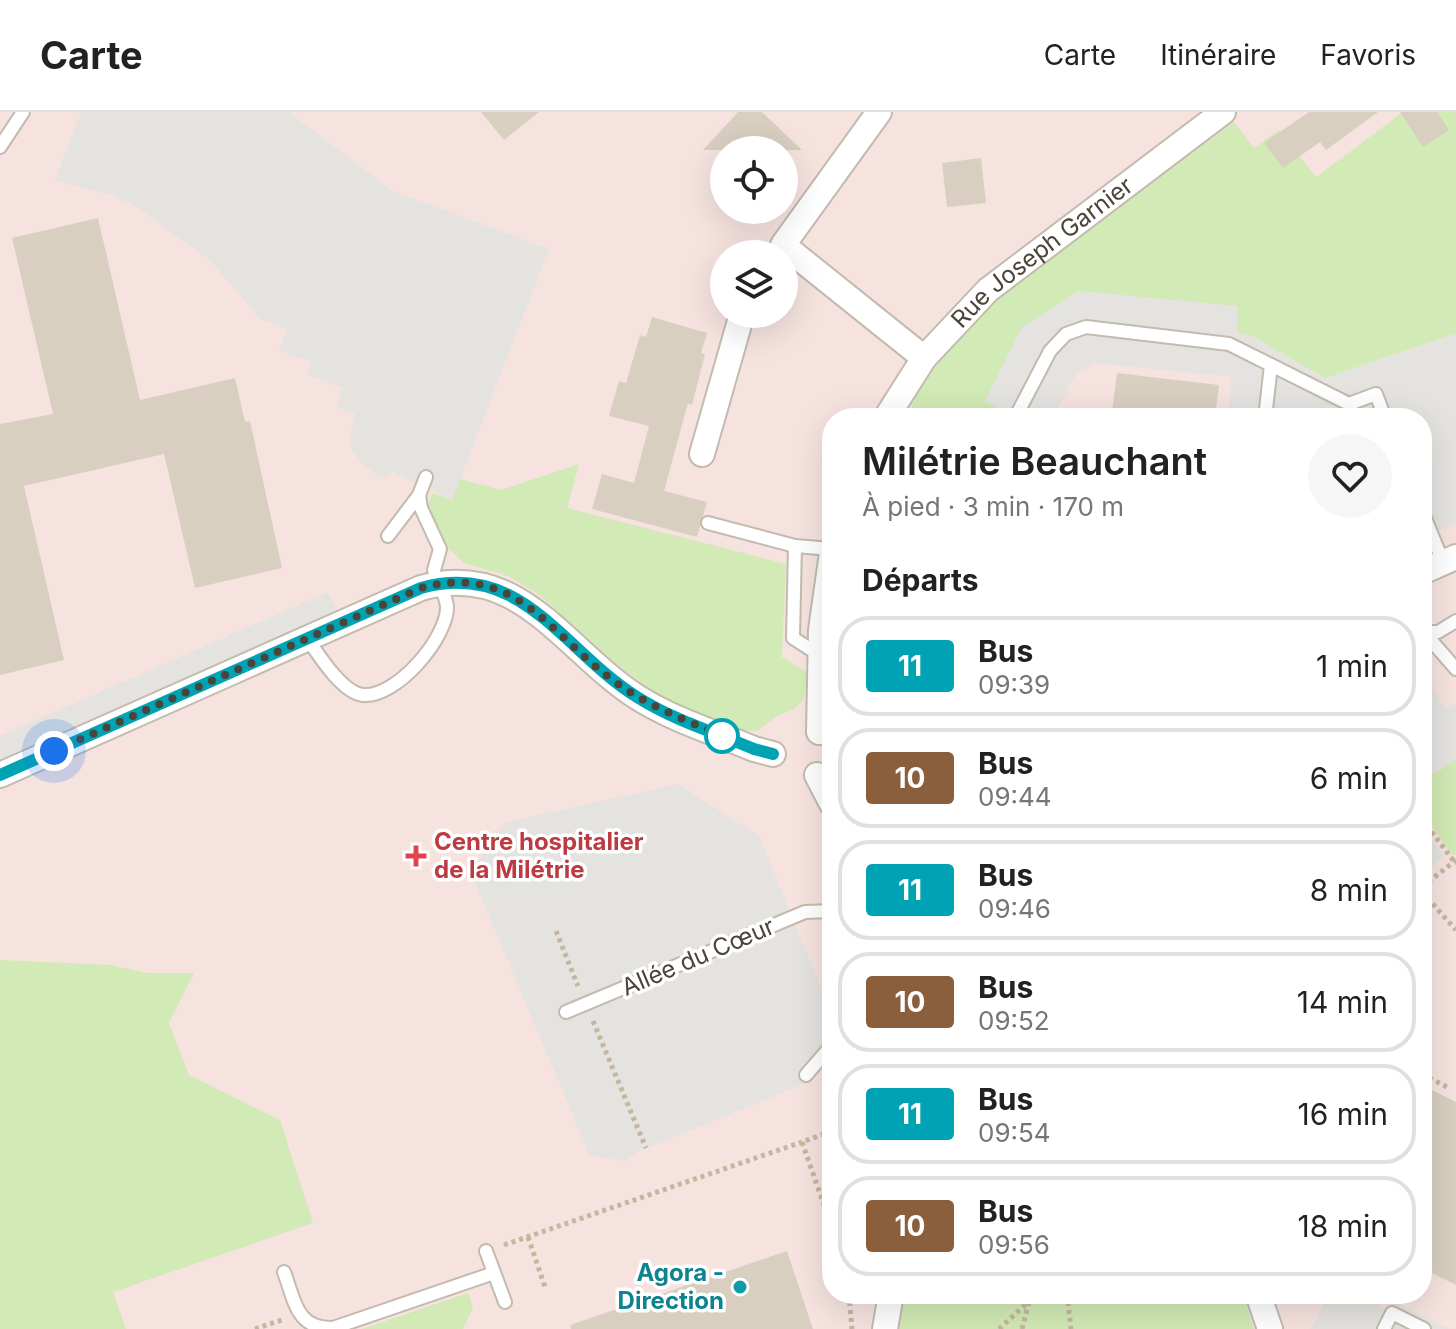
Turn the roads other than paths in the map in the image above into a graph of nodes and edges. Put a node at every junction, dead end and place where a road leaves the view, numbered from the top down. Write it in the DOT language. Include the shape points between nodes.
graph roads {
  1 [pos="23,112"];
  2 [pos="879,112"];
  3 [pos="1223,112"];
  4 [pos="0,147"];
  5 [pos="787,240"];
  6 [pos="798,264"];
  7 [pos="738,328"];
  8 [pos="924,358"];
  9 [pos="1271,365"];
  10 [pos="892,408"];
  11 [pos="1020,408"];
  12 [pos="1266,408"];
  13 [pos="1381,408"];
  14 [pos="702,454"];
  15 [pos="426,477"];
  16 [pos="419,495"];
  17 [pos="708,523"];
  18 [pos="388,536"];
  19 [pos="1432,540"];
  20 [pos="795,546"];
  21 [pos="822,550"];
  22 [pos="1440,564"];
  23 [pos="437,576"];
  24 [pos="1456,621"];
  25 [pos="822,623"];
  26 [pos="1432,630"];
  27 [pos="307,638"];
  28 [pos="1432,638"];
  29 [pos="821,656"];
  30 [pos="1456,669"];
  31 [pos="819,732"];
  32 [pos="773,754"];
  33 [pos="0,775"];
  34 [pos="817,775"];
  35 [pos="822,785"];
  36 [pos="822,911"];
  37 [pos="566,1012"];
  38 [pos="822,1057"];
  39 [pos="806,1075"];
  40 [pos="486,1251"];
  41 [pos="284,1272"];
  42 [pos="494,1273"];
  43 [pos="505,1302"];
  44 [pos="889,1304"];
  45 [pos="1261,1304"];
  46 [pos="885,1329"];
  47 [pos="1270,1329"];
  48 [pos="1384,1329"];
  49 [pos="1424,1329"];
  1 -- 4 [label="lane"];
  2 -- 5 [label="street"];
  3 -- 8 [label="street, Rue Joseph Garnier" via="988,290"];
  6 -- 8 [label="street"];
  7 -- 14 [label="street"];
  8 -- 10 [label="street, Rue Joseph Garnier"];
  9 -- 11 [label="lane" via="1229,344 1086,327 1066,334 1050,351"];
  9 -- 12 [label="lane"];
  9 -- 13 [label="lane" via="1349,404 1376,394"];
  15 -- 16 [label="lane"];
  16 -- 18 [label="lane"];
  16 -- 23 [label="lane" via="440,549"];
  17 -- 20 [label="lane"];
  19 -- 22 [label="lane"];
  20 -- 21 [label="lane"];
  20 -- 29 [label="lane" via="793,638"];
  23 -- 27 [label="street"];
  23 -- 27 [label="lane" via="447,605 438,636 412,670 374,694 347,686"];
  23 -- 32 [label="street" via="510,593 640,699"];
  24 -- 26 [label="lane"];
  25 -- 29 [label="street"];
  27 -- 33 [label="street"];
  28 -- 30 [label="lane"];
  29 -- 31 [label="street"];
  34 -- 35 [label="street"];
  36 -- 37 [label="lane, Allée du Cœur" via="805,912"];
  38 -- 39 [label="lane"];
  40 -- 42 [label="lane"];
  41 -- 42 [label="lane" via="299,1314 322,1328"];
  42 -- 43 [label="lane"];
  44 -- 46 [label="street"];
  45 -- 47 [label="street"];
  48 -- 49 [label="lane" via="1392,1313"];
}
